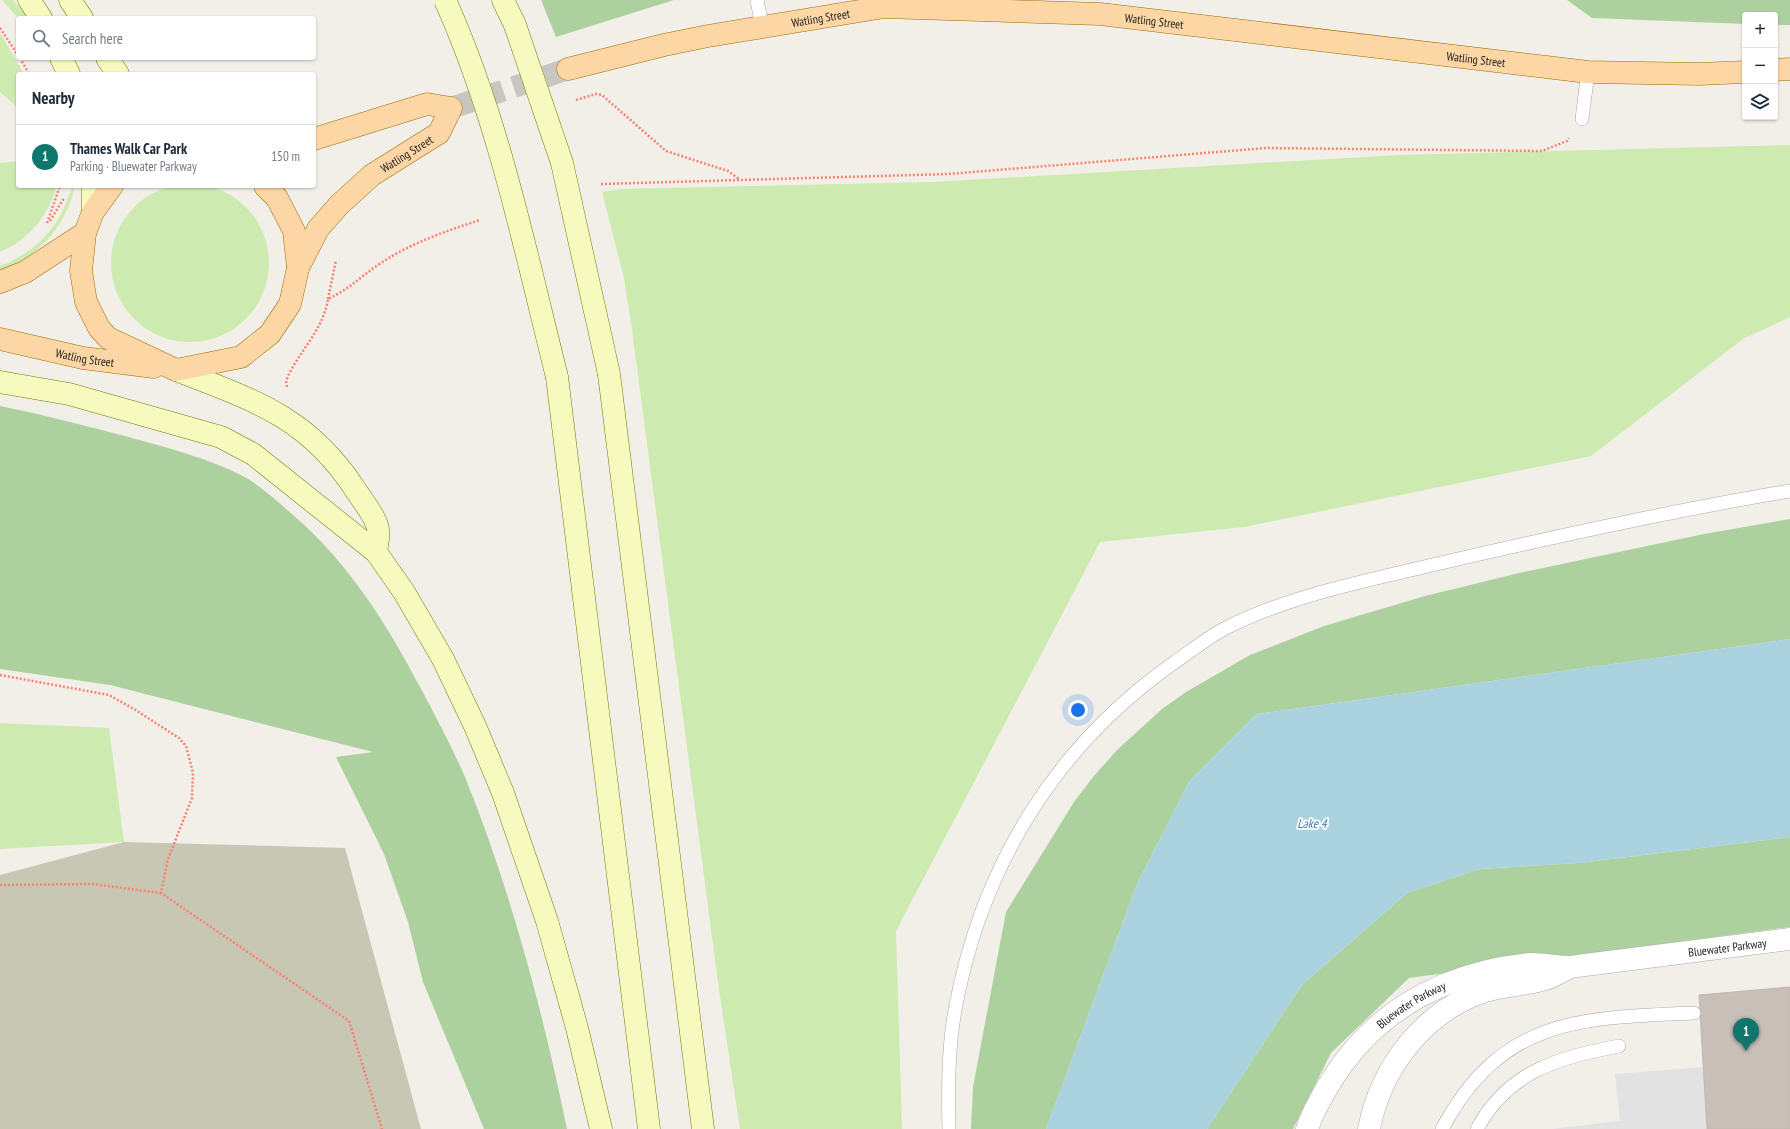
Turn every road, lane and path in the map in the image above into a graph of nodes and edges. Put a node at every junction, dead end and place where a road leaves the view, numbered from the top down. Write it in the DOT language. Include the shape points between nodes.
graph roads {
  1 [pos="29,0"];
  2 [pos="70,0"];
  3 [pos="444,0"];
  4 [pos="503,0"];
  5 [pos="757,0"];
  6 [pos="39,16"];
  7 [pos="81,16"];
  8 [pos="762,26"];
  9 [pos="0,28"];
  10 [pos="16,52"];
  11 [pos="21,60"];
  12 [pos="62,60"];
  13 [pos="108,60"];
  14 [pos="568,69"];
  15 [pos="1790,69"];
  16 [pos="1778,70"];
  17 [pos="28,72"];
  18 [pos="68,72"];
  19 [pos="117,72"];
  20 [pos="1588,72"];
  21 [pos="1742,72"];
  22 [pos="576,100"];
  23 [pos="1582,119"];
  24 [pos="316,138"];
  25 [pos="739,180"];
  26 [pos="601,184"];
  27 [pos="59,188"];
  28 [pos="92,188"];
  29 [pos="111,188"];
  30 [pos="267,188"];
  31 [pos="93,212"];
  32 [pos="480,220"];
  33 [pos="45,229"];
  34 [pos="85,233"];
  35 [pos="337,258"];
  36 [pos="298,268"];
  37 [pos="0,282"];
  38 [pos="328,299"];
  39 [pos="0,339"];
  40 [pos="174,369"];
  41 [pos="0,382"];
  42 [pos="291,391"];
  43 [pos="1790,491"];
  44 [pos="376,552"];
  45 [pos="0,675"];
  46 [pos="0,885"];
  47 [pos="161,893"];
  48 [pos="1790,939"];
  49 [pos="1570,967"];
  50 [pos="1694,1013"];
  51 [pos="1618,1046"];
  52 [pos="382,1129"];
  53 [pos="601,1129"];
  54 [pos="649,1129"];
  55 [pos="702,1129"];
  56 [pos="949,1129"];
  57 [pos="1307,1129"];
  58 [pos="1369,1129"];
  59 [pos="1442,1129"];
  60 [pos="1477,1129"];
  1 -- 6 [label="main road"];
  2 -- 7 [label="main road"];
  3 -- 54 [label="main road, bridge" via="462,39 497,142 557,377"];
  4 -- 55 [label="main road, bridge" via="515,25 562,163 609,374"];
  5 -- 8 [label="lane"];
  8 -- 14 [label="main road, Watling Street" via="664,45"];
  8 -- 20 [label="main road, Watling Street" via="884,7 1100,14"];
  9 -- 10 [label="path"];
  11 -- 17 [label="path"];
  12 -- 18 [label="main road"];
  13 -- 19 [label="main road"];
  15 -- 16 [label="main road"];
  20 -- 21 [label="main road, Watling Street"];
  20 -- 23 [label="lane"];
  22 -- 25 [label="path" via="596,94 602,95 666,151 728,171"];
  23 -- 25 [label="path" via="1567,141 1542,151 1266,148 948,174"];
  24 -- 36 [label="main road, Watling Street" via="427,104 451,108 439,133 372,175 339,205 318,229"];
  25 -- 26 [label="path"];
  27 -- 33 [label="path"];
  28 -- 31 [label="main road"];
  29 -- 31 [label="main road"];
  30 -- 36 [label="main road" via="277,198 294,231"];
  31 -- 34 [label="main road"];
  32 -- 38 [label="path" via="399,252 355,284"];
  34 -- 37 [label="main road" via="25,272"];
  34 -- 40 [label="main road" via="81,258 82,281 89,309 99,328 108,338"];
  35 -- 38 [label="path"];
  36 -- 40 [label="main road, Watling Street" via="290,304 270,334 241,357"];
  38 -- 42 [label="path" via="318,330 288,376 286,384"];
  39 -- 40 [label="main road, Watling Street" via="83,358"];
  40 -- 44 [label="main road" via="246,397 307,433 338,465 378,526"];
  41 -- 44 [label="main road" via="68,394 221,437 253,454"];
  43 -- 56 [label="lane" via="1720,503 1499,550 1395,574 1298,601 1255,615 1225,629 1148,681 1100,723 1056,775 1019,831 993,882 968,955 954,1012 948,1071"];
  44 -- 53 [label="main road" via="425,626 475,726 501,786 548,921"];
  45 -- 47 [label="path" via="109,695 179,738 186,746 193,773 192,798 168,859"];
  46 -- 47 [label="path" via="92,884"];
  47 -- 52 [label="path" via="349,1021"];
  48 -- 49 [label="street, Bluewater Parkway"];
  49 -- 57 [label="street, Bluewater Parkway" via="1531,964 1500,969 1454,982 1405,1004 1368,1034 1348,1055 1328,1086"];
  49 -- 58 [label="street, Bluewater Parkway" via="1546,979 1484,992 1464,1000 1435,1018 1413,1039 1392,1067 1380,1093"];
  50 -- 59 [label="lane" via="1584,1022 1530,1037 1504,1053 1483,1073"];
  51 -- 60 [label="lane" via="1569,1057 1531,1073 1500,1096"];
}
